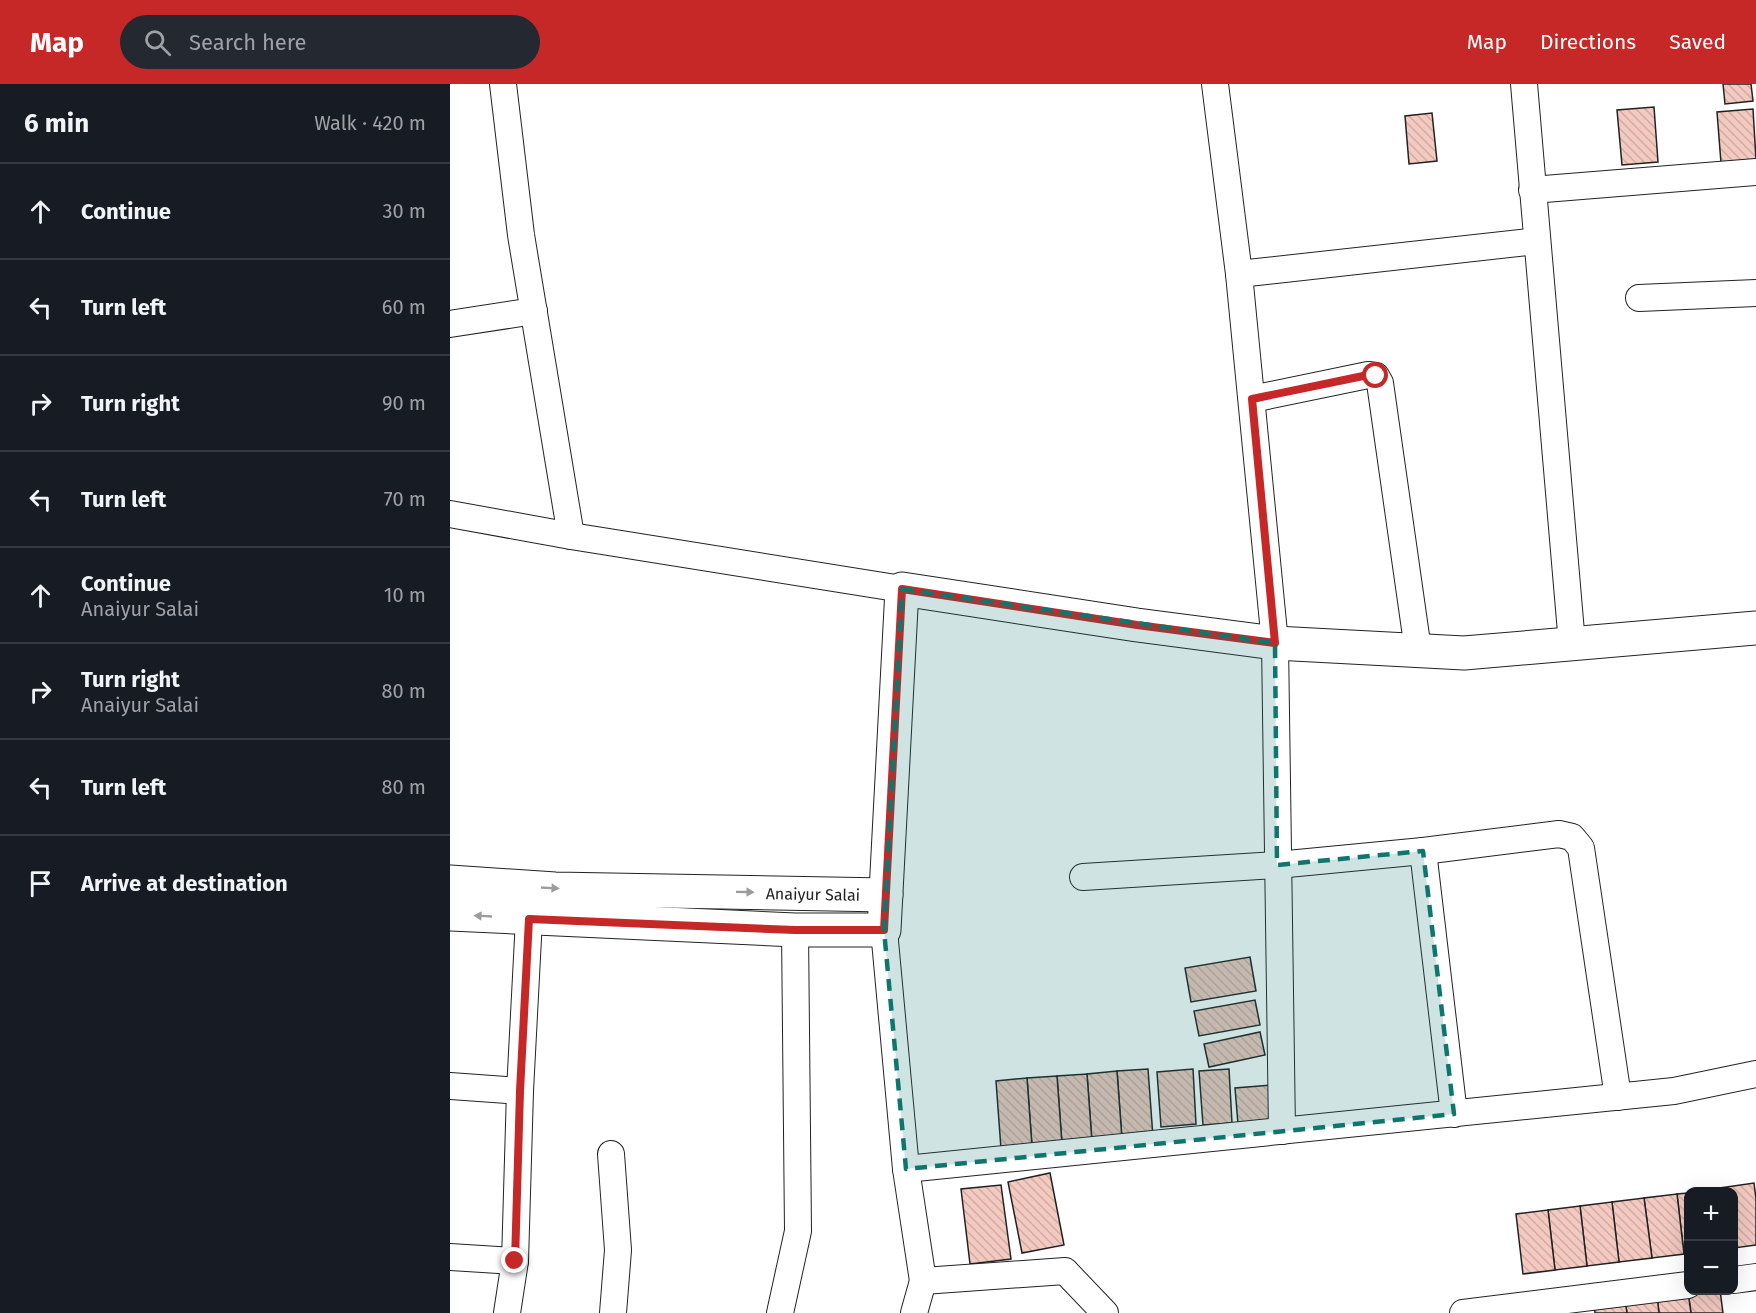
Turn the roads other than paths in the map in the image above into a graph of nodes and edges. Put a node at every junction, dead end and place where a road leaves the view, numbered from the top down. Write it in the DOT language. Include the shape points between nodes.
graph roads {
  1 [pos="503,84"];
  2 [pos="1215,84"];
  3 [pos="1524,84"];
  4 [pos="1756,172"];
  5 [pos="1532,190"];
  6 [pos="1537,241"];
  7 [pos="1239,274"];
  8 [pos="1756,293"];
  9 [pos="1639,298"];
  10 [pos="534,311"];
  11 [pos="450,324"];
  12 [pos="1252,399"];
  13 [pos="450,514"];
  14 [pos="571,536"];
  15 [pos="902,589"];
  16 [pos="1756,628"];
  17 [pos="1275,643"];
  18 [pos="1572,644"];
  19 [pos="1418,650"];
  20 [pos="1423,851"];
  21 [pos="1277,865"];
  22 [pos="1083,877"];
  23 [pos="450,882"];
  24 [pos="886,895"];
  25 [pos="450,914"];
  26 [pos="529,919"];
  27 [pos="795,930"];
  28 [pos="884,930"];
  29 [pos="1756,1074"];
  30 [pos="450,1086"];
  31 [pos="520,1091"];
  32 [pos="1618,1097"];
  33 [pos="1454,1114"];
  34 [pos="1282,1131"];
  35 [pos="611,1154"];
  36 [pos="906,1169"];
  37 [pos="450,1257"];
  38 [pos="515,1261"];
  39 [pos="1756,1277"];
  40 [pos="1738,1279"];
  41 [pos="923,1281"];
  42 [pos="1684,1287"];
  43 [pos="507,1313"];
  44 [pos="613,1313"];
  45 [pos="780,1313"];
  46 [pos="914,1313"];
  47 [pos="1105,1313"];
  48 [pos="1463,1313"];
  1 -- 10 [label="street"];
  2 -- 7 [label="street"];
  3 -- 5 [label="street"];
  4 -- 5 [label="street"];
  5 -- 6 [label="street"];
  6 -- 7 [label="street"];
  6 -- 18 [label="street"];
  7 -- 12 [label="street"];
  8 -- 9 [label="street"];
  10 -- 11 [label="street"];
  10 -- 14 [label="street"];
  12 -- 17 [label="street"];
  12 -- 19 [label="street" via="1376,376"];
  13 -- 14 [label="street"];
  14 -- 15 [label="street"];
  15 -- 17 [label="main road"];
  15 -- 24 [label="main road"];
  16 -- 18 [label="main road"];
  17 -- 19 [label="main road"];
  17 -- 21 [label="street"];
  18 -- 19 [label="main road" via="1464,653"];
  20 -- 21 [label="street"];
  20 -- 32 [label="street" via="1559,834 1572,837 1581,848"];
  20 -- 33 [label="street"];
  21 -- 22 [label="street"];
  21 -- 34 [label="street"];
  23 -- 24 [label="main road, Anaiyur Salai, one-way" via="555,889"];
  24 -- 28 [label="main road"];
  26 -- 25 [label="main road, one-way"];
  26 -- 27 [label="main road"];
  26 -- 31 [label="street"];
  27 -- 28 [label="main road"];
  27 -- 45 [label="street" via="798,1231"];
  28 -- 36 [label="street"];
  29 -- 32 [label="street" via="1674,1091"];
  30 -- 31 [label="street"];
  31 -- 38 [label="street"];
  32 -- 33 [label="street"];
  33 -- 34 [label="street"];
  34 -- 36 [label="street"];
  35 -- 44 [label="street" via="618,1250"];
  36 -- 41 [label="street"];
  37 -- 38 [label="street"];
  38 -- 43 [label="street"];
  39 -- 40 [label="street"];
  41 -- 46 [label="street"];
  41 -- 47 [label="street" via="1065,1271"];
  42 -- 48 [label="street"];
}
